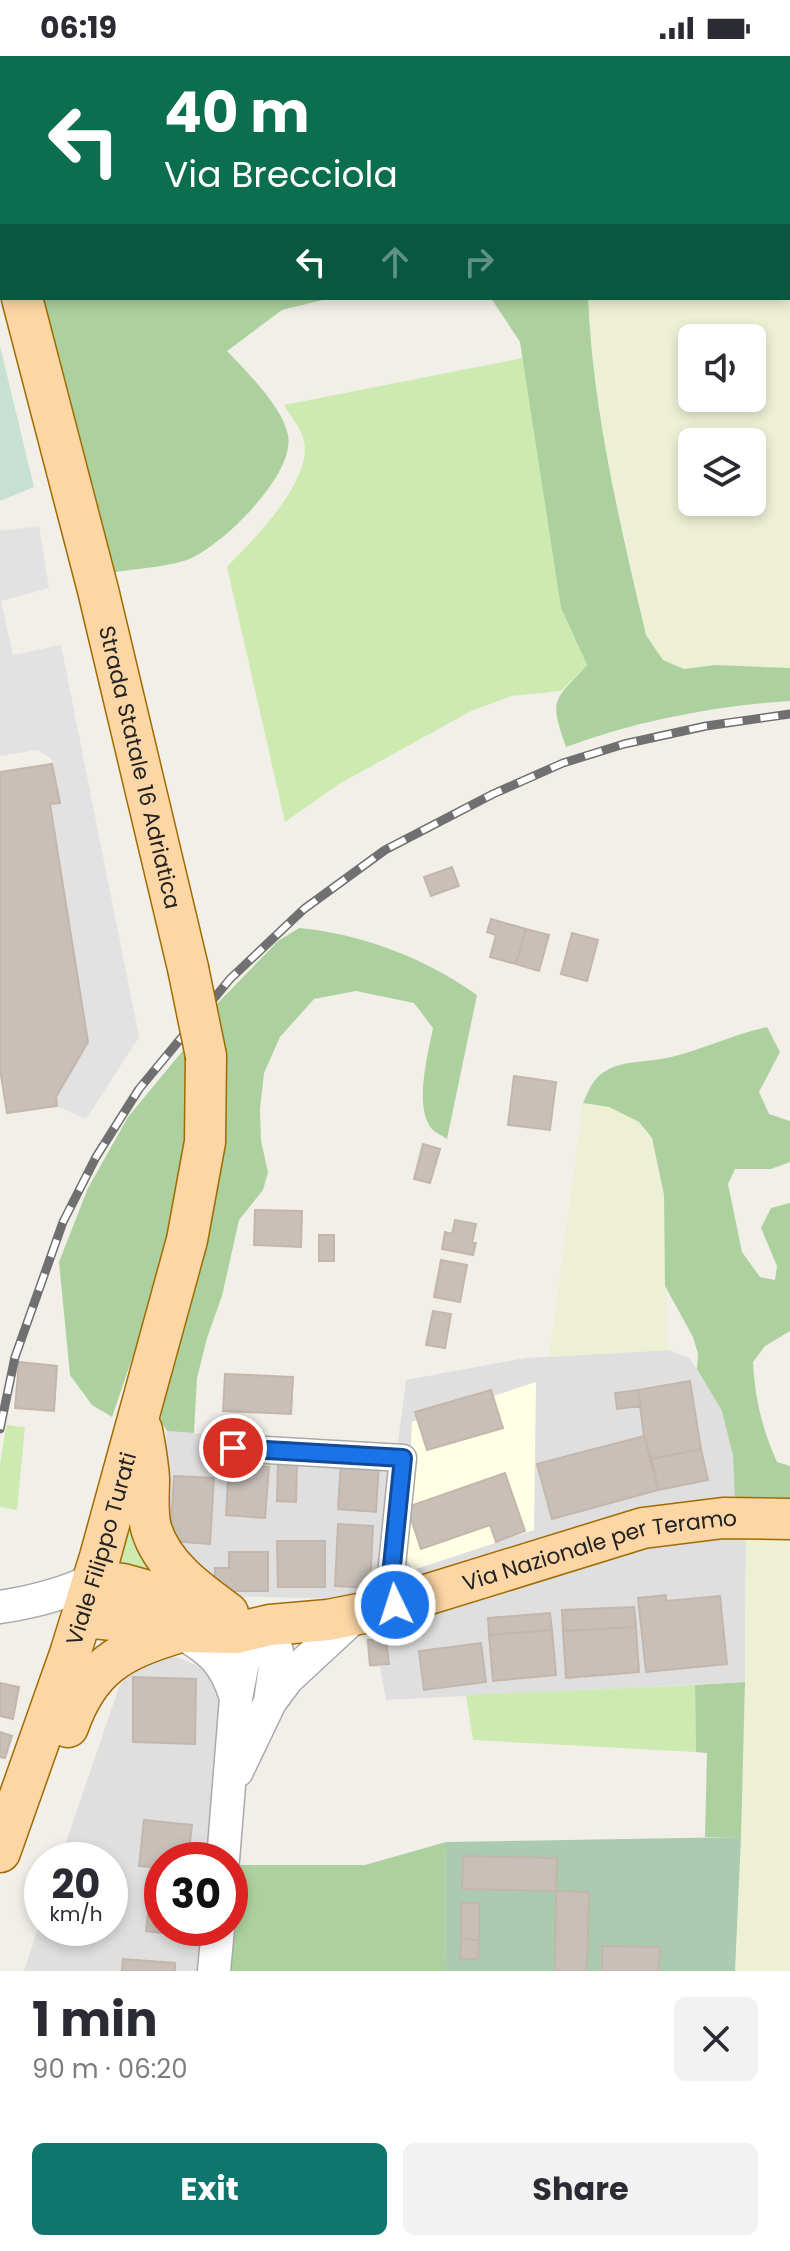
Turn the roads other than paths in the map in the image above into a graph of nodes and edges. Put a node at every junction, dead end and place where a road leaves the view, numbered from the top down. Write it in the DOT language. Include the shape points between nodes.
graph roads {
  1 [pos="23,300"];
  2 [pos="187,1240"];
  3 [pos="138,1414"];
  4 [pos="233,1448"];
  5 [pos="790,1519"];
  6 [pos="87,1598"];
  7 [pos="395,1605"];
  8 [pos="0,1608"];
  9 [pos="228,1613"];
  10 [pos="355,1616"];
  11 [pos="270,1625"];
  12 [pos="180,1632"];
  13 [pos="236,1698"];
  14 [pos="270,1702"];
  15 [pos="27,1778"];
  16 [pos="228,1788"];
  17 [pos="224,1842"];
  18 [pos="0,1852"];
  19 [pos="216,1946"];
  20 [pos="214,1971"];
  1 -- 2 [label="main road, Strada Statale 16 Adriatica, bridge" via="206,1056 205,1142"];
  2 -- 3 [label="main road, Viale Filippo Turati"];
  3 -- 6 [label="main road, Viale Filippo Turati"];
  3 -- 9 [label="main road, Via Nazionale per Teramo" via="156,1540 199,1593"];
  4 -- 7 [label="street" via="403,1458 390,1585"];
  5 -- 7 [label="main road, Via Nazionale per Teramo" via="723,1518 643,1528"];
  6 -- 8 [label="street"];
  6 -- 9 [label="main road, Via Nazionale per Teramo" via="123,1584"];
  6 -- 12 [label="main road, Via Nazionale per Teramo" via="124,1621"];
  6 -- 15 [label="main road, Viale Filippo Turati"];
  7 -- 10 [label="main road, Via Nazionale per Teramo"];
  9 -- 11 [label="main road, Via Nazionale per Teramo"];
  10 -- 11 [label="main road, Via Nazionale per Teramo"];
  10 -- 14 [label="street"];
  11 -- 12 [label="main road, Via Nazionale per Teramo" via="236,1633"];
  11 -- 13 [label="street" via="246,1650"];
  11 -- 14 [label="street" via="277,1652"];
  12 -- 13 [label="street" via="213,1655 228,1674"];
  12 -- 15 [label="main road, Via Nazionale per Teramo" via="144,1643 103,1666 74,1709 60,1751"];
  13 -- 16 [label="street"];
  14 -- 16 [label="street"];
  15 -- 18 [label="main road, Viale Filippo Turati"];
  16 -- 17 [label="street"];
  19 -- 20 [label="street"];
}
